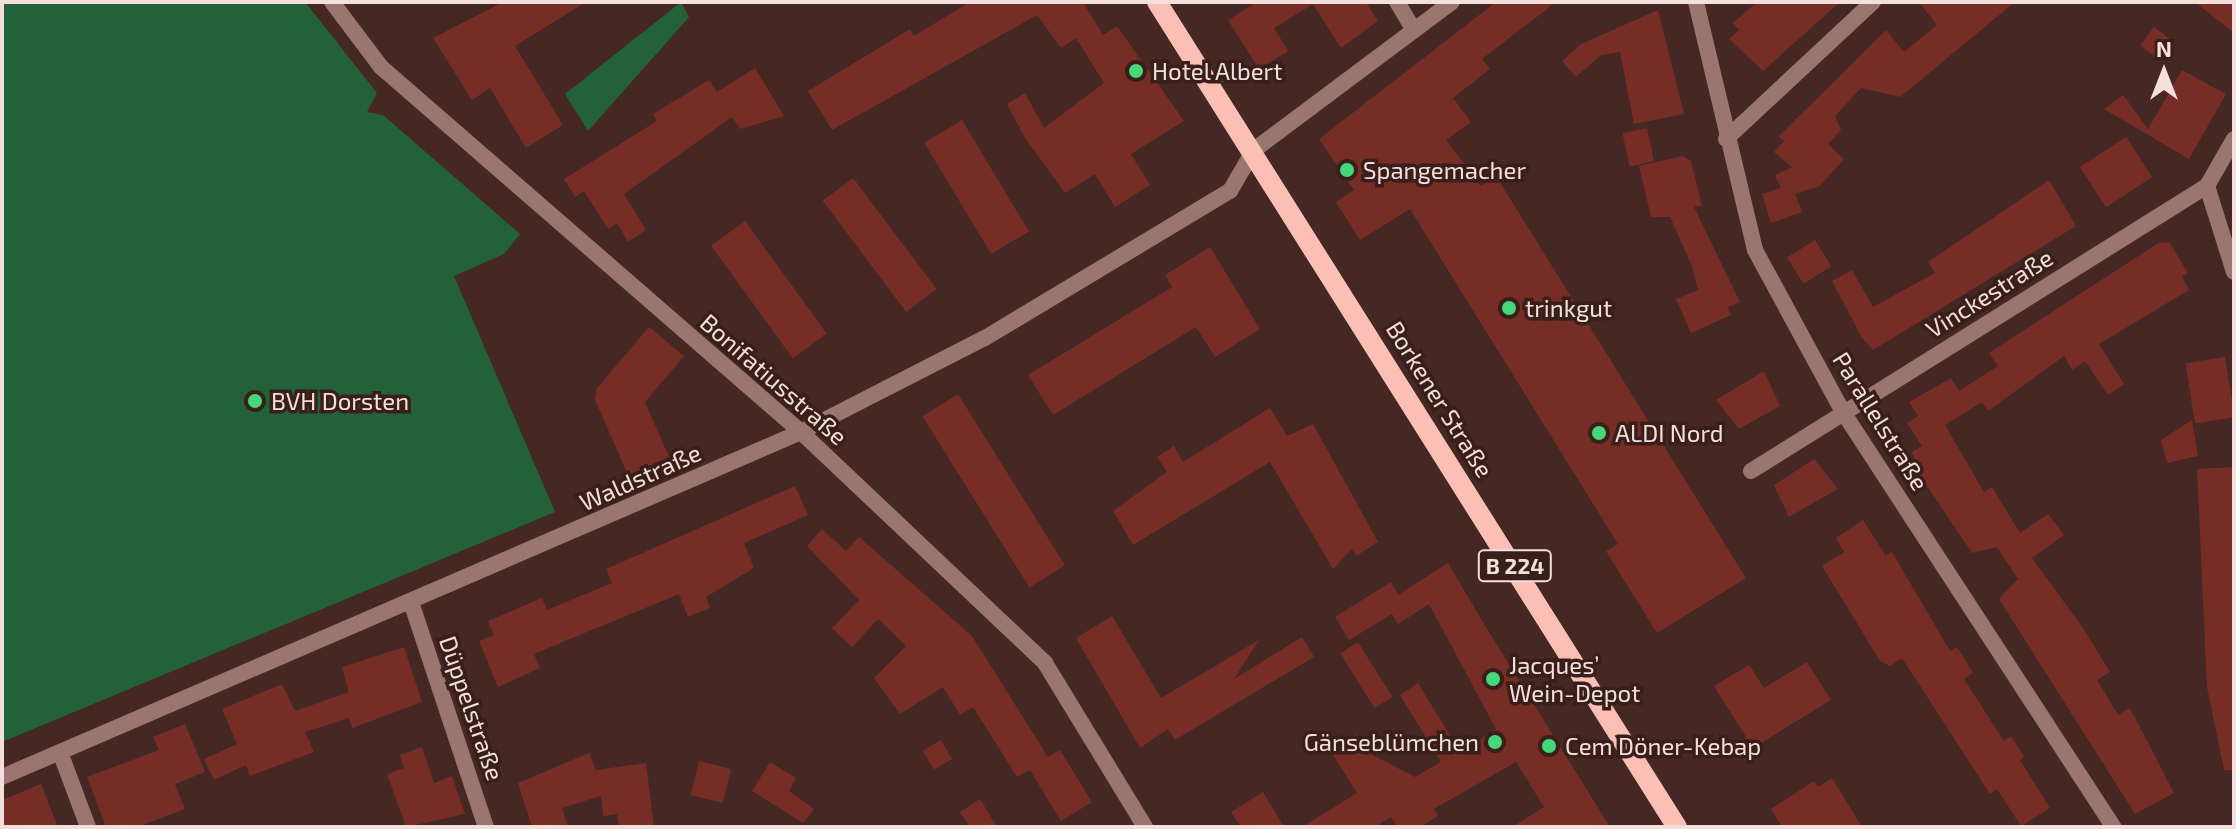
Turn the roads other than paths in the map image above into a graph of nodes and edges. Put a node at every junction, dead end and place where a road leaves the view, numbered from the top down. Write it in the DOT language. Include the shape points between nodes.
graph roads {
  1 [pos="332,2"];
  2 [pos="1157,2"];
  3 [pos="1397,2"];
  4 [pos="1452,2"];
  5 [pos="1696,2"];
  6 [pos="1873,2"];
  7 [pos="1414,30"];
  8 [pos="1726,139"];
  9 [pos="2234,139"];
  10 [pos="1254,150"];
  11 [pos="2207,186"];
  12 [pos="2234,272"];
  13 [pos="1843,412"];
  14 [pos="801,432"];
  15 [pos="1751,471"];
  16 [pos="412,605"];
  17 [pos="60,752"];
  18 [pos="2,777"];
  19 [pos="88,827"];
  20 [pos="486,827"];
  21 [pos="1145,827"];
  22 [pos="1677,827"];
  23 [pos="2114,827"];
  1 -- 14 [label="street, Bonifatiusstraße" via="381,67"];
  2 -- 10 [label="main road, Borkener Straße / B 224"];
  3 -- 7 [label="street"];
  4 -- 7 [label="street"];
  5 -- 8 [label="street, Parallelstraße"];
  6 -- 8 [label="street"];
  7 -- 10 [label="street"];
  8 -- 13 [label="street, Parallelstraße" via="1755,250"];
  9 -- 11 [label="street, Vinckestraße"];
  10 -- 14 [label="street, Waldstraße" via="1230,191 985,338"];
  10 -- 22 [label="main road, Borkener Straße / B 224"];
  11 -- 12 [label="street"];
  11 -- 13 [label="street, Vinckestraße"];
  13 -- 15 [label="street, Vinckestraße"];
  13 -- 23 [label="street, Parallelstraße"];
  14 -- 16 [label="street, Waldstraße"];
  14 -- 21 [label="street, Bonifatiusstraße" via="1045,663"];
  16 -- 17 [label="street, Waldstraße"];
  16 -- 20 [label="street, Düppelstraße"];
  17 -- 18 [label="street, Waldstraße"];
  17 -- 19 [label="street"];
}
